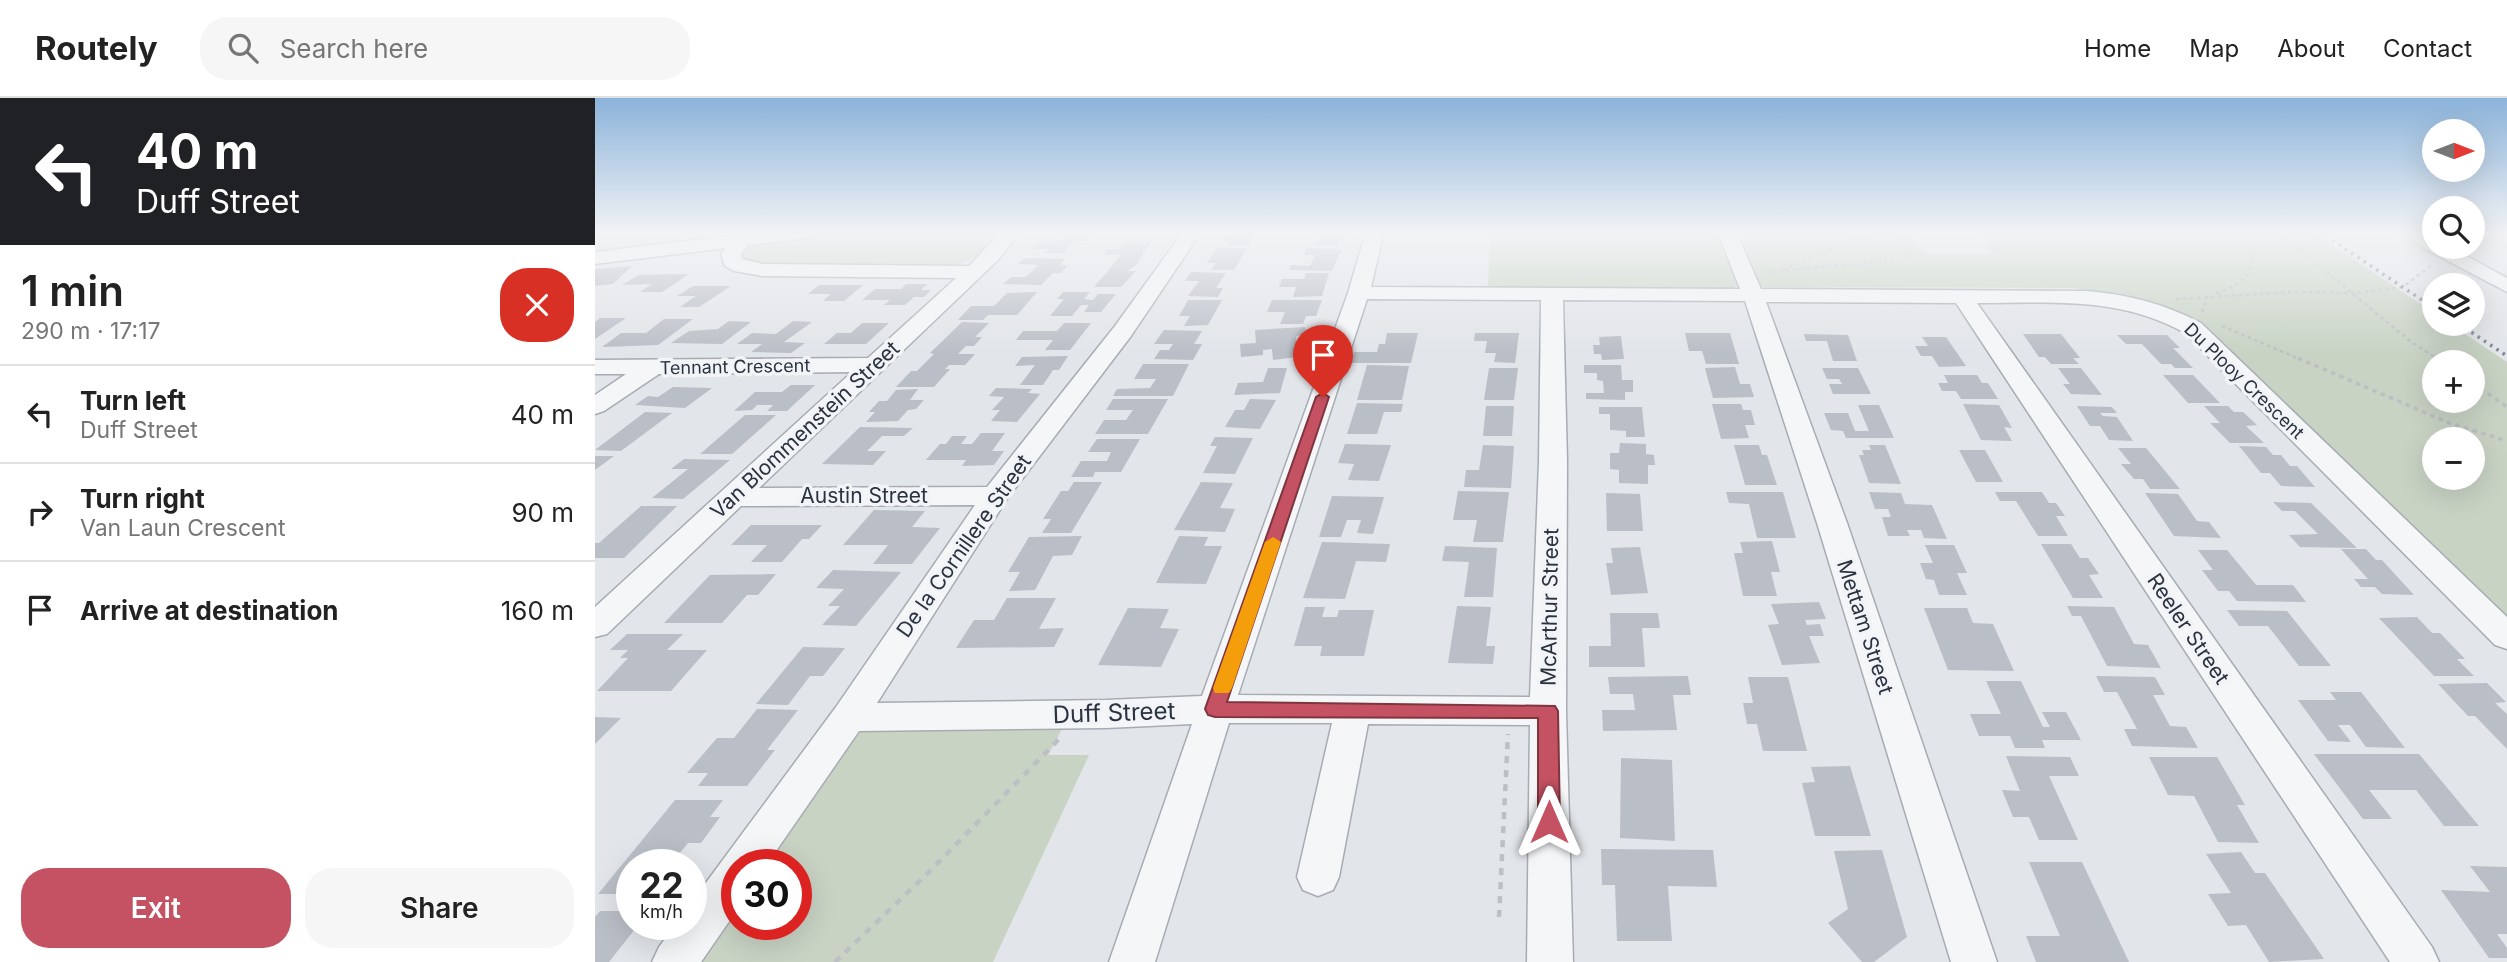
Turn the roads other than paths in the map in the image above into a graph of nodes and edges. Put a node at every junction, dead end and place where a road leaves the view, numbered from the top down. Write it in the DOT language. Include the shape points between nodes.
graph roads {
  1 [pos="974,272"];
  2 [pos="1164,272"];
  3 [pos="1364,272"];
  4 [pos="1743,272"];
  5 [pos="2482,272"];
  6 [pos="1748,284"];
  7 [pos="2507,286"];
  8 [pos="1359,293"];
  9 [pos="1552,294"];
  10 [pos="1962,296"];
  11 [pos="875,365"];
  12 [pos="595,367"];
  13 [pos="651,368"];
  14 [pos="595,406"];
  15 [pos="995,496"];
  16 [pos="733,497"];
  17 [pos="595,626"];
  18 [pos="2507,637"];
  19 [pos="1215,709"];
  20 [pos="1353,709"];
  21 [pos="1548,711"];
  22 [pos="849,717"];
  23 [pos="755,849"];
  24 [pos="1318,877"];
  25 [pos="721,897"];
  26 [pos="675,962"];
  27 [pos="1132,962"];
  28 [pos="1550,962"];
  29 [pos="1974,962"];
  30 [pos="2416,962"];
  1 -- 11 [label="street, Van Blommenstein Street"];
  2 -- 15 [label="street, De la Cornillere Street"];
  3 -- 8 [label="street"];
  4 -- 6 [label="street, Mettam Street"];
  5 -- 7 [label="street"];
  6 -- 9 [label="street, Du Plooy Crescent"];
  6 -- 10 [label="street, Du Plooy Crescent"];
  6 -- 29 [label="street, Mettam Street" via="1832,523"];
  8 -- 9 [label="street, Du Plooy Crescent"];
  8 -- 19 [label="street"];
  9 -- 21 [label="street, McArthur Street"];
  10 -- 18 [label="street, Du Plooy Crescent" via="2086,297 2143,305 2193,328"];
  10 -- 30 [label="street, Reeler Street"];
  11 -- 13 [label="street, Tennant Crescent"];
  11 -- 16 [label="street, Van Blommenstein Street"];
  12 -- 13 [label="street, Tennant Crescent"];
  13 -- 14 [label="street"];
  15 -- 16 [label="street, Austin Street"];
  15 -- 22 [label="street, De la Cornillere Street"];
  16 -- 17 [label="street, Van Blommenstein Street"];
  19 -- 20 [label="street, Duff Street"];
  19 -- 22 [label="street, Duff Street"];
  19 -- 27 [label="street"];
  20 -- 21 [label="street, Duff Street"];
  20 -- 24 [label="street"];
  21 -- 28 [label="street, McArthur Street"];
  22 -- 23 [label="street, De la Cornillere Street"];
  25 -- 26 [label="street"];
}
